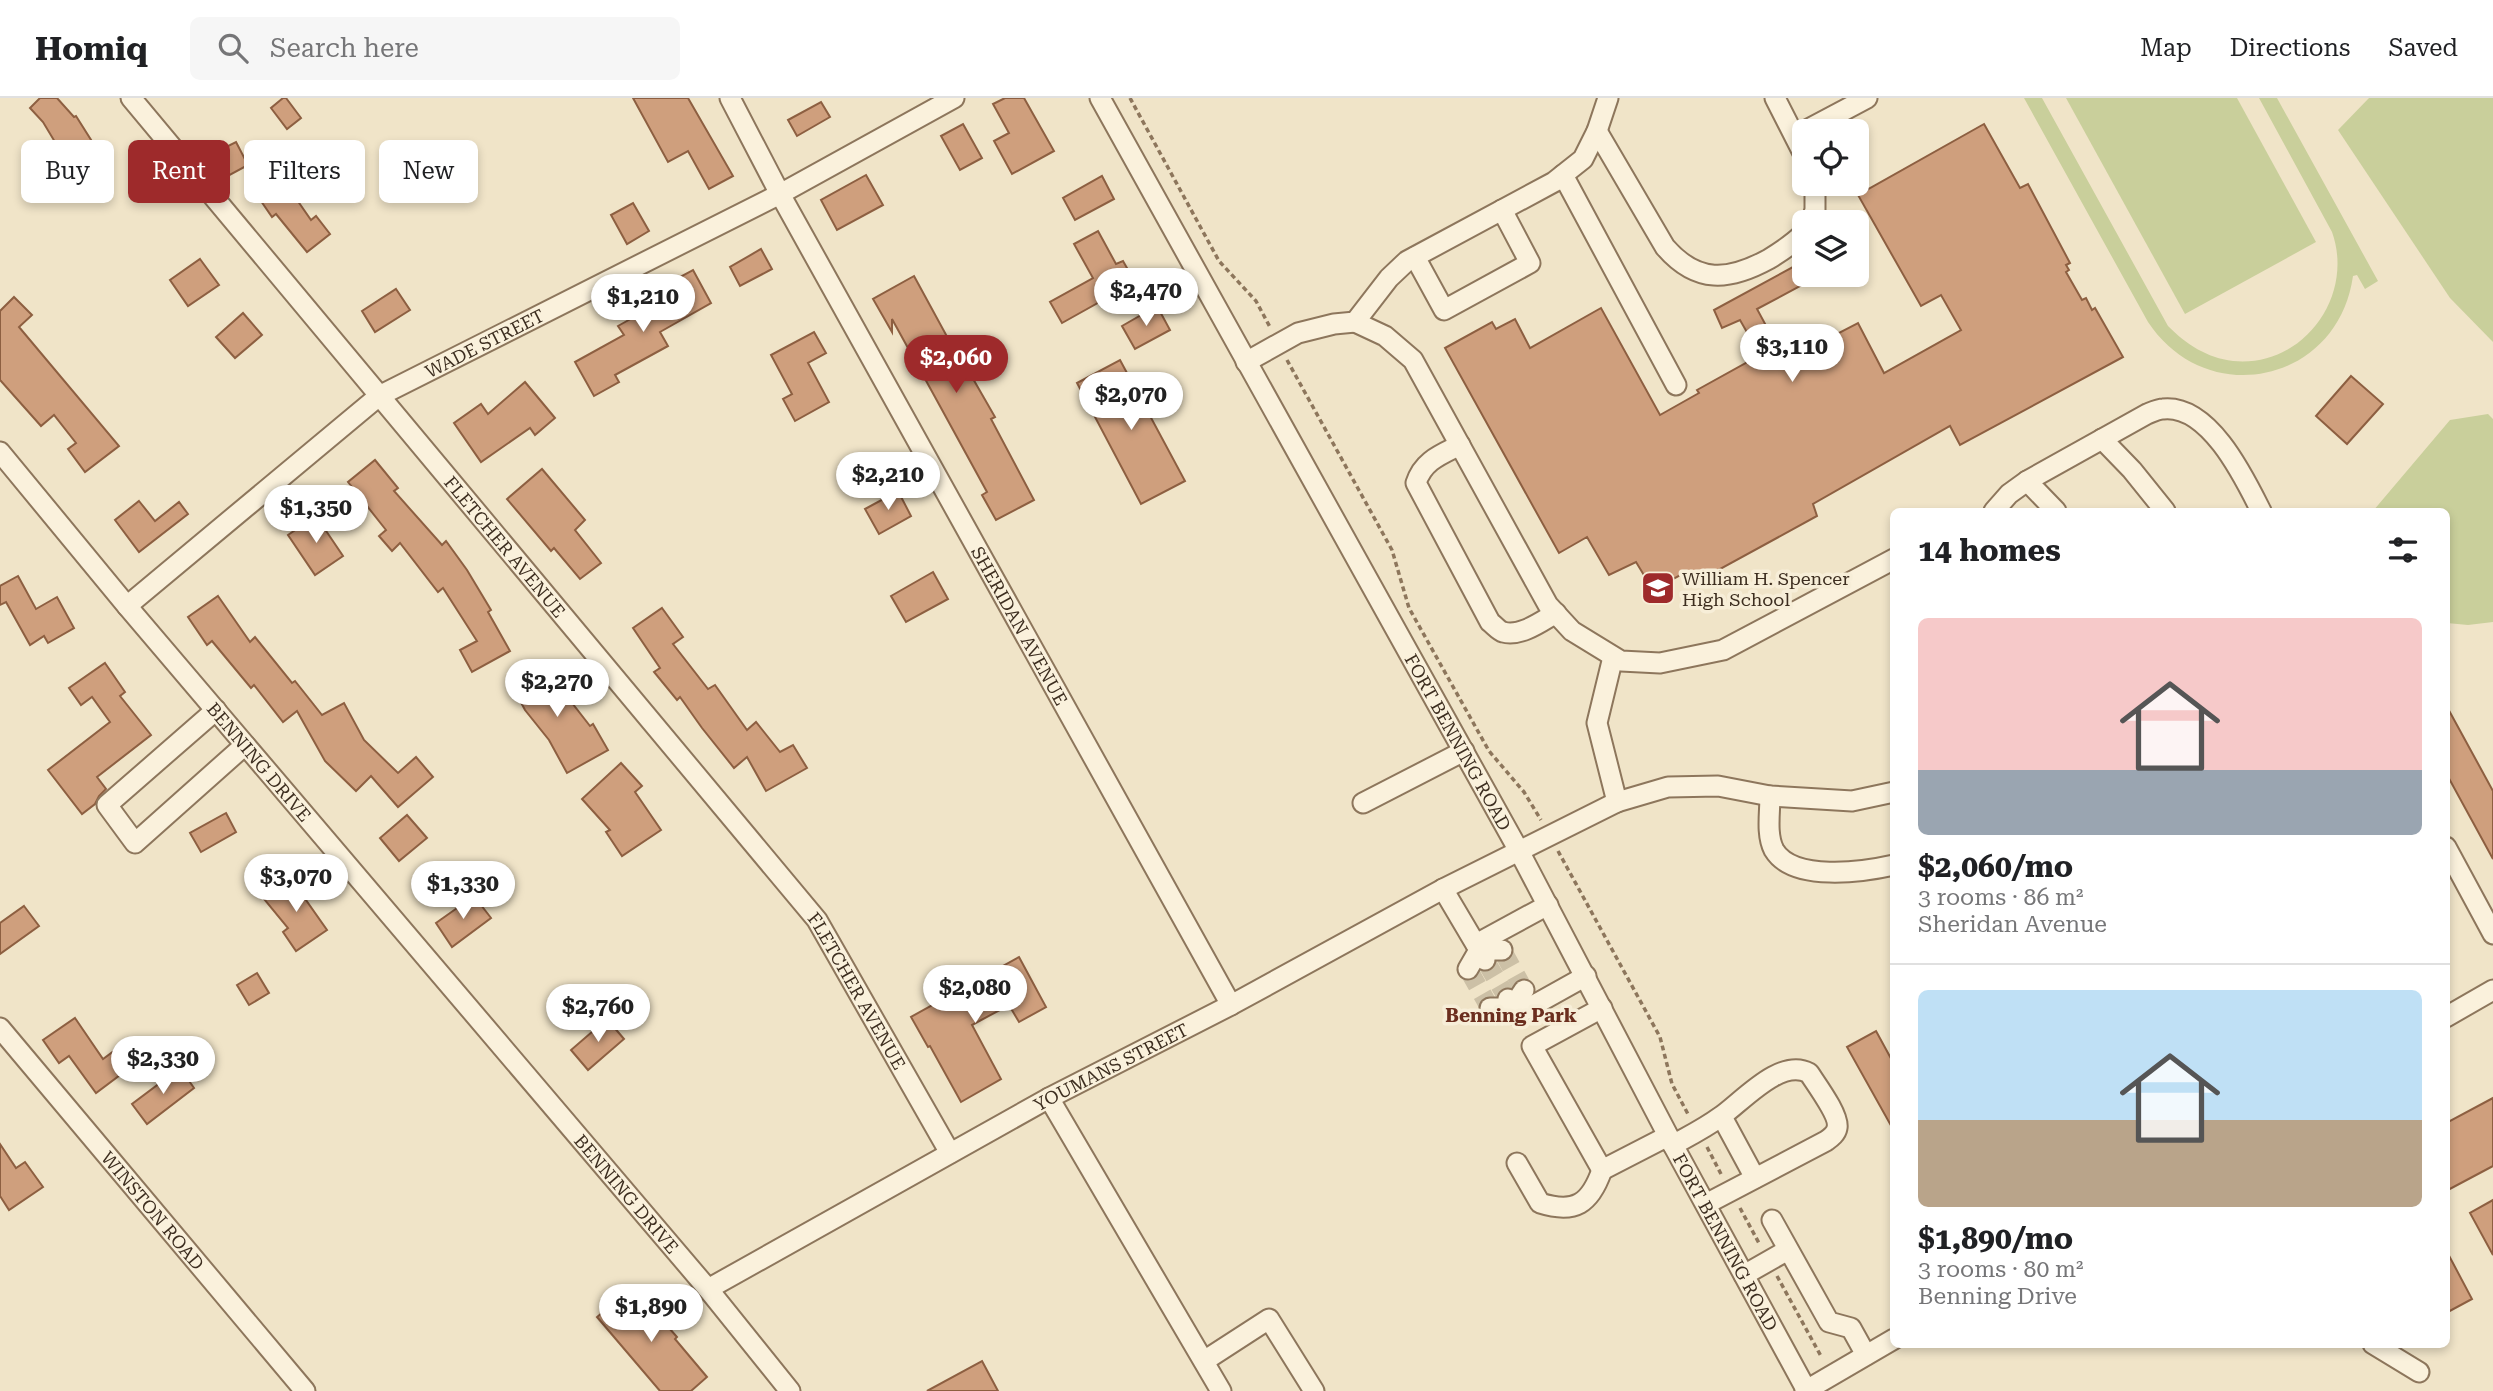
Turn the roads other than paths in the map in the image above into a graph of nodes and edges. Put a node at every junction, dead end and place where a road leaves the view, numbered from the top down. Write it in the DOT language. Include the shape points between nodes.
graph roads {
  1 [pos="131,98"];
  2 [pos="730,98"];
  3 [pos="954,98"];
  4 [pos="1100,98"];
  5 [pos="1608,98"];
  6 [pos="1774,98"];
  7 [pos="1867,98"];
  8 [pos="1827,119"];
  9 [pos="1792,121"];
  10 [pos="1597,131"];
  11 [pos="1563,175"];
  12 [pos="780,194"];
  13 [pos="1502,210"];
  14 [pos="1792,246"];
  15 [pos="1415,257"];
  16 [pos="1355,322"];
  17 [pos="1246,362"];
  18 [pos="1676,385"];
  19 [pos="379,396"];
  20 [pos="2102,439"];
  21 [pos="1460,445"];
  22 [pos="0,452"];
  23 [pos="2027,481"];
  24 [pos="1997,508"];
  25 [pos="2053,508"];
  26 [pos="2163,508"];
  27 [pos="2259,508"];
  28 [pos="1890,561"];
  29 [pos="127,606"];
  30 [pos="1556,613"];
  31 [pos="1613,657"];
  32 [pos="216,710"];
  33 [pos="245,744"];
  34 [pos="1464,751"];
  35 [pos="1890,793"];
  36 [pos="1770,796"];
  37 [pos="1617,802"];
  38 [pos="1363,803"];
  39 [pos="1519,851"];
  40 [pos="2450,854"];
  41 [pos="1890,867"];
  42 [pos="1443,889"];
  43 [pos="1548,905"];
  44 [pos="2493,933"];
  45 [pos="1586,976"];
  46 [pos="2493,990"];
  47 [pos="1508,1001"];
  48 [pos="1231,1005"];
  49 [pos="1602,1008"];
  50 [pos="2450,1015"];
  51 [pos="0,1028"];
  52 [pos="1049,1098"];
  53 [pos="1721,1117"];
  54 [pos="1670,1141"];
  55 [pos="950,1153"];
  56 [pos="1517,1163"];
  57 [pos="1602,1170"];
  58 [pos="1755,1178"];
  59 [pos="1706,1204"];
  60 [pos="1772,1220"];
  61 [pos="1788,1250"];
  62 [pos="1744,1275"];
  63 [pos="708,1289"];
  64 [pos="1890,1341"];
  65 [pos="2379,1348"];
  66 [pos="1866,1355"];
  67 [pos="1204,1361"];
  68 [pos="2418,1372"];
  69 [pos="305,1391"];
  70 [pos="790,1391"];
  71 [pos="1222,1391"];
  72 [pos="1314,1391"];
  73 [pos="1807,1391"];
  1 -- 19 [label="street, FLETCHER AVENUE"];
  2 -- 12 [label="street, SHERIDAN AVENUE"];
  3 -- 12 [label="street, WADE STREET"];
  4 -- 17 [label="street, FORT BENNING ROAD"];
  5 -- 10 [label="street"];
  6 -- 9 [label="street"];
  7 -- 8 [label="street"];
  10 -- 11 [label="street" via="1583,159"];
  10 -- 14 [label="street" via="1678,262 1696,272 1732,275"];
  11 -- 13 [label="street"];
  11 -- 18 [label="street"];
  12 -- 19 [label="street, WADE STREET"];
  12 -- 48 [label="street, SHERIDAN AVENUE"];
  13 -- 15 [label="street"];
  13 -- 15 [label="street" via="1531,263 1444,310"];
  15 -- 16 [label="street" via="1389,278"];
  16 -- 17 [label="street" via="1298,333"];
  16 -- 21 [label="street" via="1385,335 1413,360"];
  17 -- 34 [label="street, FORT BENNING ROAD"];
  19 -- 29 [label="street, WADE STREET"];
  19 -- 55 [label="street, FLETCHER AVENUE" via="817,920"];
  20 -- 23 [label="street"];
  20 -- 26 [label="street"];
  20 -- 27 [label="street" via="2163,409 2196,418 2231,458"];
  21 -- 30 [label="street"];
  21 -- 30 [label="street" via="1425,464 1416,483 1490,622 1502,632 1515,633"];
  22 -- 29 [label="street, BENNING DRIVE"];
  23 -- 24 [label="street"];
  23 -- 25 [label="street"];
  28 -- 31 [label="street" via="1723,650 1660,663"];
  29 -- 32 [label="street, BENNING DRIVE"];
  30 -- 31 [label="street" via="1572,631"];
  31 -- 37 [label="street" via="1597,723"];
  32 -- 33 [label="street, BENNING DRIVE"];
  32 -- 33 [label="street" via="107,805 135,843"];
  33 -- 63 [label="street, BENNING DRIVE"];
  34 -- 38 [label="street"];
  34 -- 39 [label="street, FORT BENNING ROAD"];
  35 -- 36 [label="street, YOUMANS STREET" via="1852,801"];
  36 -- 37 [label="street, YOUMANS STREET" via="1718,786 1668,787"];
  36 -- 41 [label="street" via="1770,838 1784,862 1801,870 1830,872"];
  37 -- 39 [label="street, YOUMANS STREET"];
  39 -- 42 [label="street, YOUMANS STREET"];
  39 -- 43 [label="street, FORT BENNING ROAD"];
  40 -- 44 [label="street"];
  42 -- 43 [label="street" via="1482,954"];
  42 -- 48 [label="street, YOUMANS STREET"];
  43 -- 45 [label="street, FORT BENNING ROAD"];
  45 -- 47 [label="street" via="1516,1015"];
  45 -- 49 [label="street, FORT BENNING ROAD"];
  46 -- 50 [label="street"];
  48 -- 52 [label="street, YOUMANS STREET"];
  49 -- 54 [label="street, FORT BENNING ROAD"];
  49 -- 57 [label="street" via="1532,1046"];
  51 -- 69 [label="street, WINSTON ROAD"];
  52 -- 55 [label="street, YOUMANS STREET"];
  52 -- 67 [label="street"];
  53 -- 54 [label="street"];
  53 -- 58 [label="street"];
  53 -- 58 [label="street" via="1758,1086 1797,1069 1808,1073 1836,1119 1832,1137"];
  54 -- 57 [label="street"];
  54 -- 59 [label="street, FORT BENNING ROAD"];
  55 -- 63 [label="street, YOUMANS STREET"];
  56 -- 57 [label="street" via="1540,1203 1563,1208 1584,1202 1595,1190"];
  58 -- 59 [label="street"];
  59 -- 62 [label="street, FORT BENNING ROAD"];
  60 -- 61 [label="street"];
  61 -- 62 [label="street"];
  61 -- 66 [label="street" via="1829,1322 1851,1328"];
  62 -- 73 [label="street, FORT BENNING ROAD"];
  63 -- 70 [label="street, BENNING DRIVE"];
  64 -- 66 [label="street"];
  65 -- 68 [label="street"];
  66 -- 73 [label="street"];
  67 -- 71 [label="street"];
  67 -- 72 [label="street" via="1269,1319"];
}
